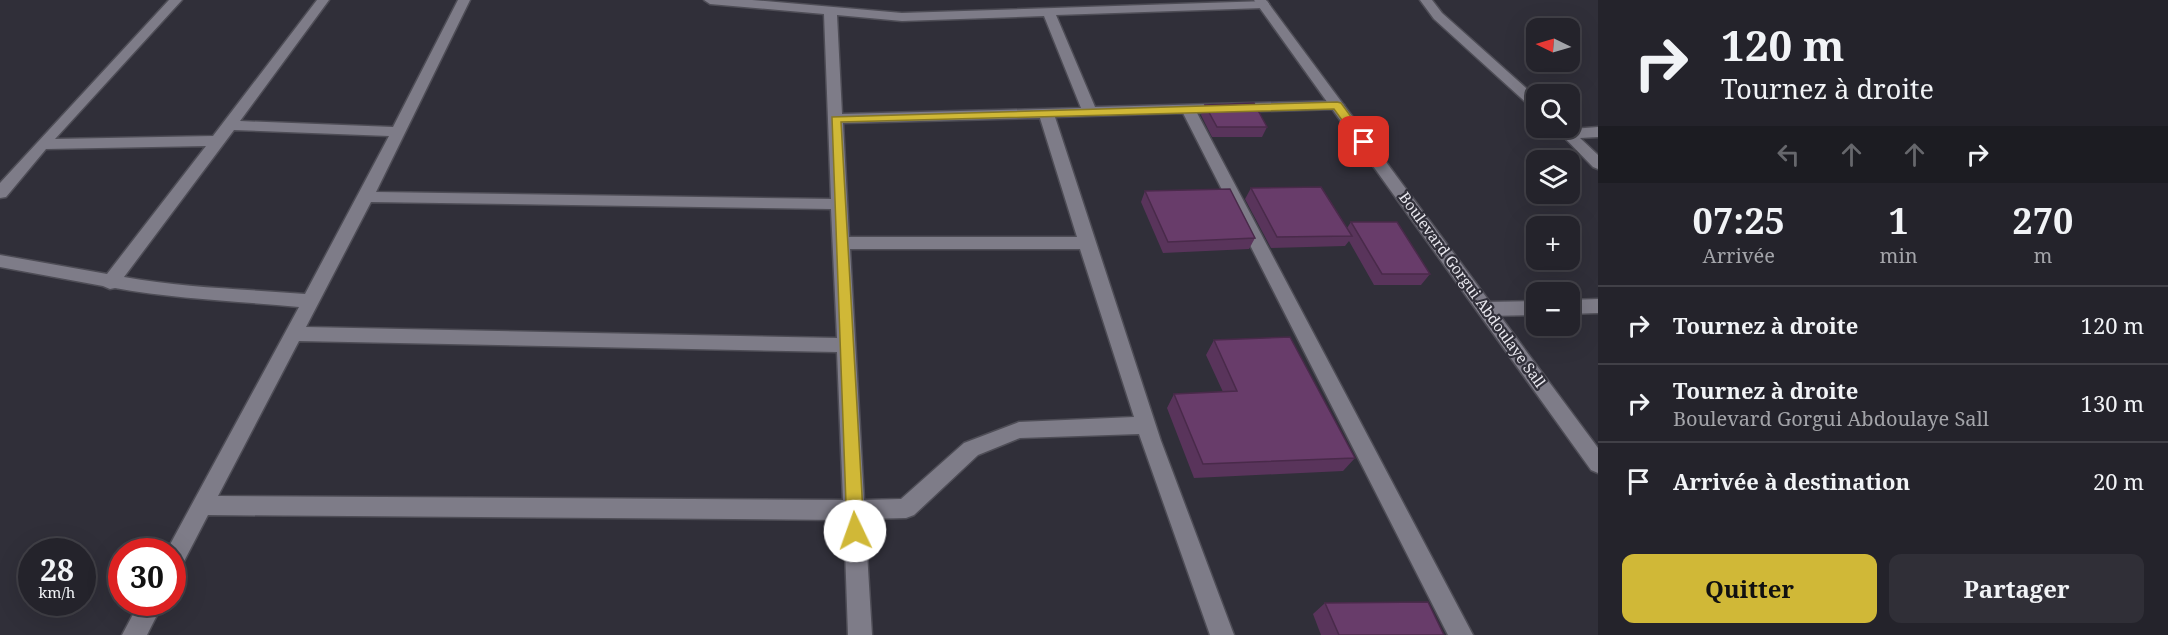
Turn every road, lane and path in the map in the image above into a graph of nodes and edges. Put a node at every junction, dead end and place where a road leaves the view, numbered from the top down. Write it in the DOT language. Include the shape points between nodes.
graph roads {
  1 [pos="176,0"];
  2 [pos="323,0"];
  3 [pos="464,0"];
  4 [pos="711,0"];
  5 [pos="866,0"];
  6 [pos="1425,0"];
  7 [pos="1262,2"];
  8 [pos="784,3"];
  9 [pos="830,11"];
  10 [pos="1049,13"];
  11 [pos="863,14"];
  12 [pos="1526,95"];
  13 [pos="1337,105"];
  14 [pos="1188,109"];
  15 [pos="1090,112"];
  16 [pos="1046,113"];
  17 [pos="836,119"];
  18 [pos="231,125"];
  19 [pos="1580,131"];
  20 [pos="399,132"];
  21 [pos="1598,132"];
  22 [pos="1572,138"];
  23 [pos="218,141"];
  24 [pos="42,144"];
  25 [pos="1598,164"];
  26 [pos="0,194"];
  27 [pos="366,197"];
  28 [pos="840,204"];
  29 [pos="842,243"];
  30 [pos="1087,243"];
  31 [pos="0,261"];
  32 [pos="110,283"];
  33 [pos="310,301"];
  34 [pos="1598,306"];
  35 [pos="1580,307"];
  36 [pos="1526,308"];
  37 [pos="1486,309"];
  38 [pos="292,334"];
  39 [pos="847,345"];
  40 [pos="1146,425"];
  41 [pos="1598,464"];
  42 [pos="202,505"];
  43 [pos="854,510"];
  44 [pos="185,538"];
  45 [pos="144,616"];
  46 [pos="134,635"];
  47 [pos="860,635"];
  48 [pos="1222,635"];
  49 [pos="1461,635"];
  1 -- 24 [label="street"];
  2 -- 18 [label="street"];
  3 -- 20 [label="street"];
  4 -- 8 [label="street"];
  5 -- 11 [label="street"];
  6 -- 12 [label="street"];
  7 -- 10 [label="street"];
  7 -- 13 [label="street, Boulevard Gorgui Abdoulaye Sall"];
  8 -- 9 [label="street"];
  9 -- 11 [label="street"];
  9 -- 17 [label="street"];
  10 -- 11 [label="street" via="902,17"];
  10 -- 15 [label="street"];
  13 -- 14 [label="street"];
  13 -- 37 [label="street, Boulevard Gorgui Abdoulaye Sall"];
  14 -- 15 [label="street"];
  14 -- 49 [label="street"];
  15 -- 16 [label="street"];
  16 -- 17 [label="street"];
  16 -- 30 [label="street"];
  17 -- 28 [label="street"];
  18 -- 20 [label="street"];
  18 -- 23 [label="street"];
  19 -- 21 [label="street"];
  20 -- 27 [label="street"];
  22 -- 25 [label="street"];
  23 -- 24 [label="street"];
  23 -- 32 [label="street"];
  24 -- 26 [label="street"];
  27 -- 28 [label="street"];
  27 -- 33 [label="street"];
  28 -- 29 [label="street"];
  29 -- 30 [label="street"];
  29 -- 39 [label="street"];
  30 -- 40 [label="street"];
  31 -- 32 [label="street"];
  32 -- 33 [label="street"];
  33 -- 38 [label="street"];
  34 -- 35 [label="street"];
  36 -- 37 [label="street"];
  37 -- 41 [label="street, Boulevard Gorgui Abdoulaye Sall"];
  38 -- 39 [label="street"];
  38 -- 42 [label="street"];
  39 -- 43 [label="street"];
  40 -- 43 [label="street" via="1019,430 971,449 906,508"];
  40 -- 48 [label="street" via="1188,550"];
  42 -- 43 [label="street"];
  42 -- 44 [label="street"];
  43 -- 47 [label="street"];
  45 -- 46 [label="street"];
}
